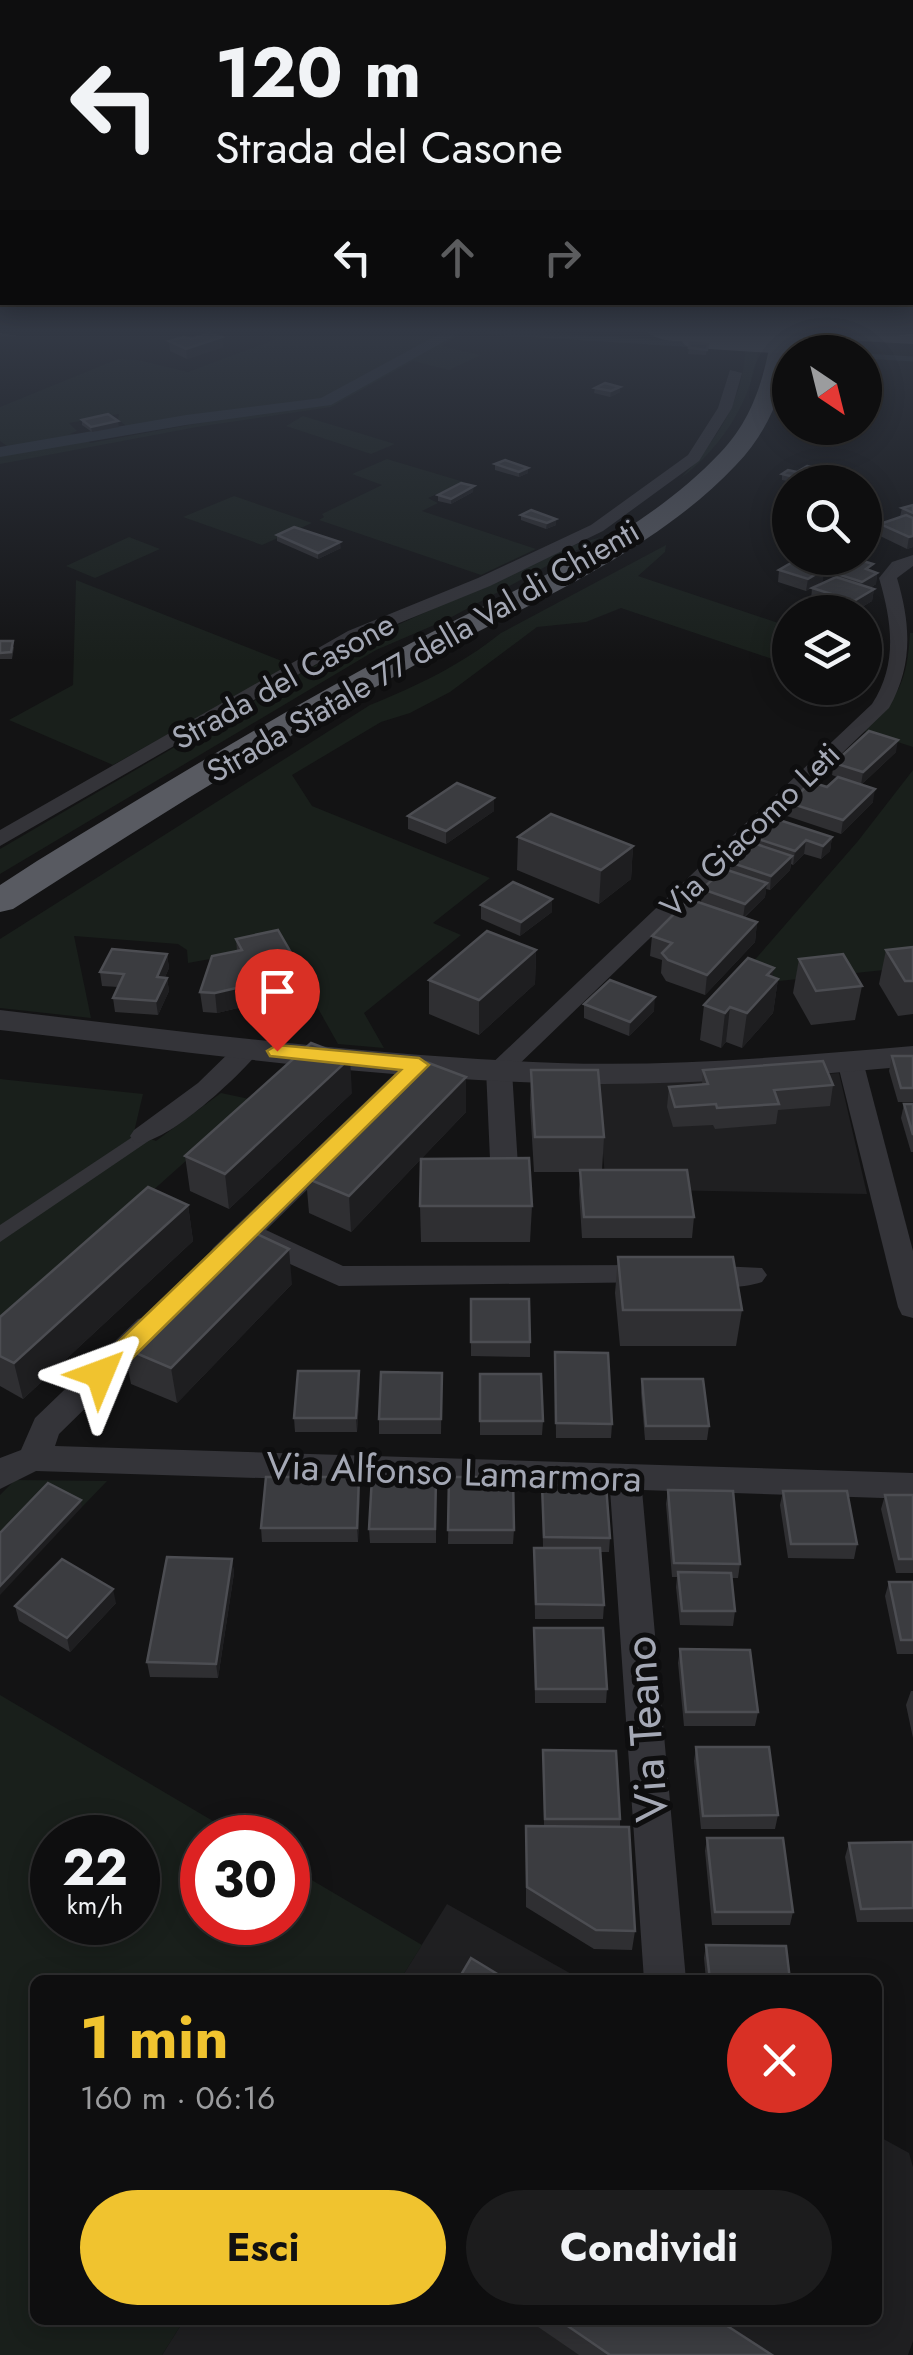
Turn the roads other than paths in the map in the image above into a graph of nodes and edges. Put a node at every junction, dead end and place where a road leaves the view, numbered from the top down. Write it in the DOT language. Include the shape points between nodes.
graph roads {
  1 [pos="704,442"];
  2 [pos="740,442"];
  3 [pos="763,442"];
  4 [pos="913,560"];
  5 [pos="0,839"];
  6 [pos="0,901"];
  7 [pos="0,925"];
  8 [pos="0,1020"];
  9 [pos="249,1048"];
  10 [pos="913,1056"];
  11 [pos="850,1061"];
  12 [pos="419,1065"];
  13 [pos="499,1069"];
  14 [pos="142,1136"];
  15 [pos="505,1182"];
  16 [pos="246,1232"];
  17 [pos="0,1236"];
  18 [pos="752,1276"];
  19 [pos="196,1282"];
  20 [pos="913,1307"];
  21 [pos="168,1308"];
  22 [pos="34,1458"];
  23 [pos="0,1476"];
  24 [pos="625,1477"];
  25 [pos="913,1486"];
  26 [pos="664,1975"];
  1 -- 5 [label="street, Strada del Casone" via="694,458 597,528 354,635"];
  2 -- 6 [label="highway, Strada Statale 77 della Val di Chienti" via="714,473 620,542 321,705"];
  3 -- 7 [label="highway, Strada Statale 77 della Val di Chienti" via="732,478 638,548 307,732"];
  4 -- 13 [label="street, Via Giacomo Leti" via="888,578 901,626 900,662 879,708"];
  8 -- 9 [label="street"];
  9 -- 12 [label="street"];
  9 -- 14 [label="street"];
  10 -- 11 [label="street"];
  11 -- 13 [label="street" via="651,1073"];
  11 -- 20 [label="street"];
  12 -- 13 [label="street"];
  12 -- 16 [label="street"];
  13 -- 15 [label="street"];
  14 -- 17 [label="street"];
  16 -- 18 [label="street" via="340,1276"];
  16 -- 19 [label="street"];
  21 -- 22 [label="street" via="46,1428"];
  22 -- 23 [label="street, Via Alfonso Lamarmora"];
  22 -- 24 [label="street, Via Alfonso Lamarmora"];
  24 -- 25 [label="street, Via Alfonso Lamarmora"];
  24 -- 26 [label="street, Via Teano"];
}
